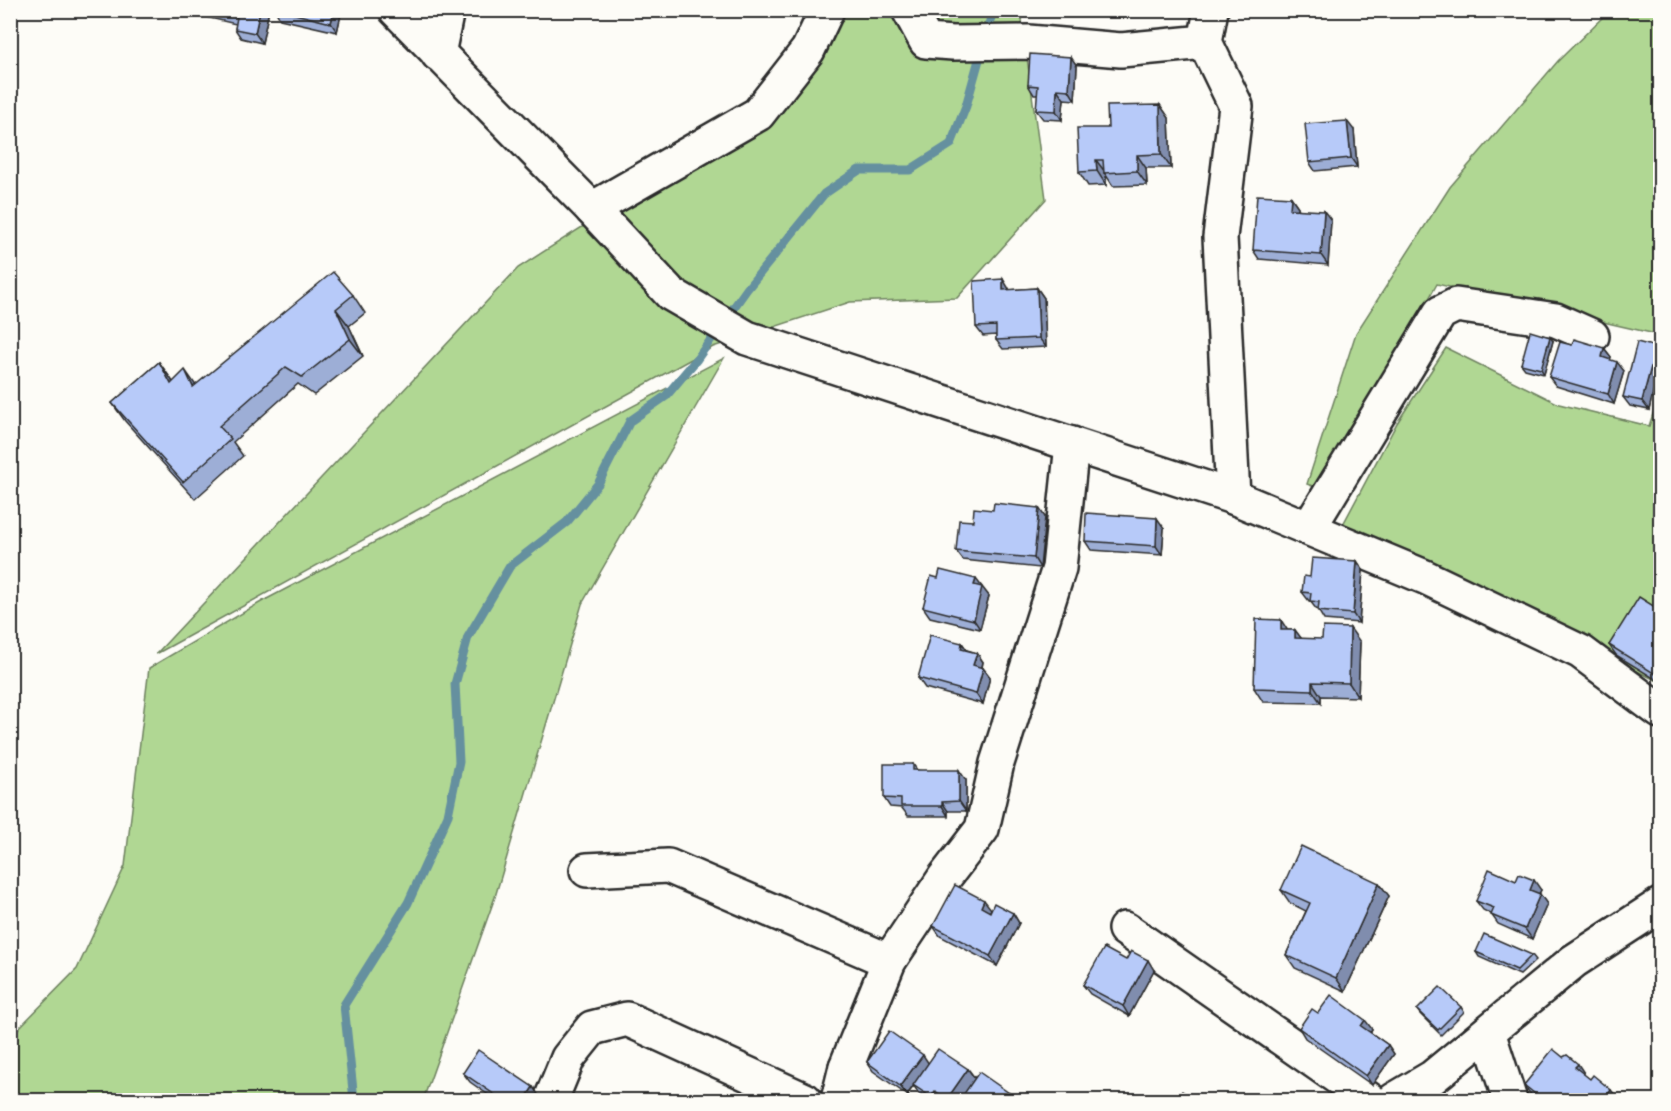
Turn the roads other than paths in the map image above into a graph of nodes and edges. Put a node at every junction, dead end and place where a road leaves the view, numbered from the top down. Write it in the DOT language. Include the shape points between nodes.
graph roads {
  1 [pos="396,10"];
  2 [pos="447,10"];
  3 [pos="826,10"];
  4 [pos="909,10"];
  5 [pos="1211,10"];
  6 [pos="1205,42"];
  7 [pos="438,54"];
  8 [pos="592,209"];
  9 [pos="1592,336"];
  10 [pos="1072,444"];
  11 [pos="1233,497"];
  12 [pos="1309,528"];
  13 [pos="1660,711"];
  14 [pos="587,870"];
  15 [pos="1660,905"];
  16 [pos="1125,929"];
  17 [pos="889,961"];
  18 [pos="1488,1032"];
  19 [pos="846,1067"];
  20 [pos="553,1101"];
  21 [pos="805,1101"];
  22 [pos="838,1101"];
  23 [pos="891,1101"];
  24 [pos="1370,1101"];
  25 [pos="1394,1101"];
  26 [pos="1510,1101"];
  1 -- 7 [label="street"];
  2 -- 7 [label="street"];
  3 -- 8 [label="street" via="808,50 758,114"];
  4 -- 6 [label="street" via="926,41 953,44 1028,42 1121,50"];
  5 -- 6 [label="street"];
  6 -- 11 [label="street" via="1236,106 1220,237"];
  7 -- 8 [label="street"];
  8 -- 10 [label="street" via="671,294 747,338"];
  9 -- 12 [label="street" via="1556,320 1456,305 1440,313"];
  10 -- 11 [label="street"];
  10 -- 17 [label="street" via="1059,568 997,763 982,829"];
  11 -- 12 [label="street"];
  12 -- 13 [label="street" via="1425,577 1581,652"];
  14 -- 17 [label="street" via="668,866"];
  15 -- 18 [label="street" via="1574,961"];
  16 -- 24 [label="street"];
  17 -- 19 [label="street"];
  18 -- 25 [label="street" via="1433,1077"];
  18 -- 26 [label="street"];
  19 -- 22 [label="street"];
  19 -- 23 [label="street"];
  20 -- 21 [label="street" via="568,1058 592,1028 627,1018"];
}
